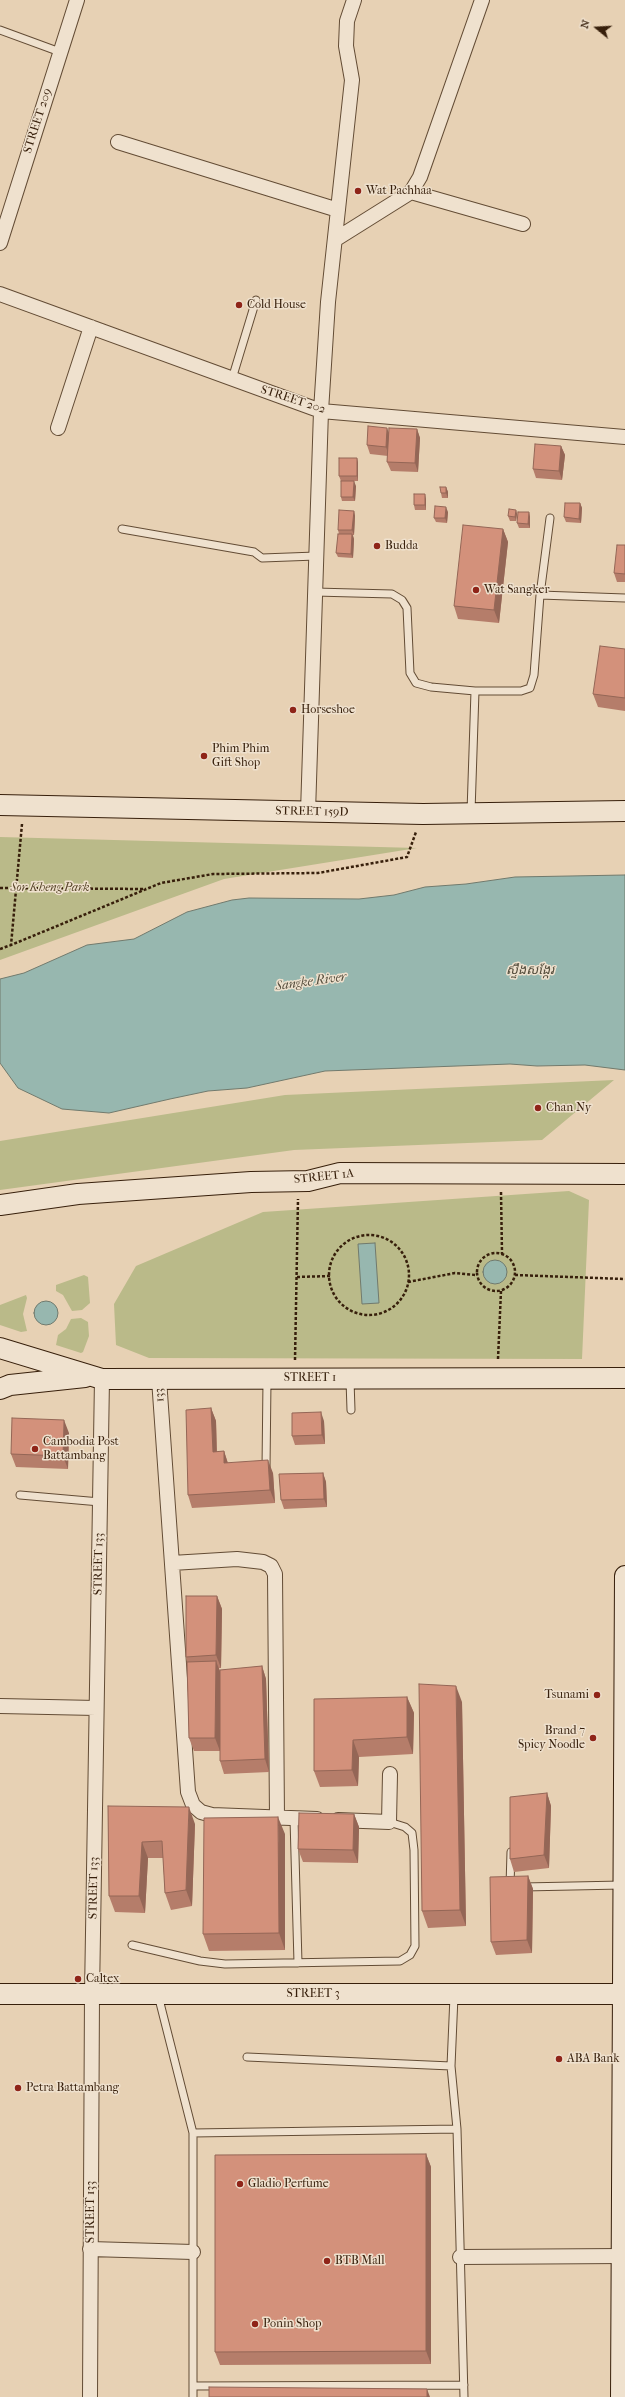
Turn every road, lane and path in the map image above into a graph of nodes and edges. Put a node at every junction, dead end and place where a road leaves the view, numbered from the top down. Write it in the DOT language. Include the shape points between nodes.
graph roads {
  1 [pos="77,0"];
  2 [pos="354,0"];
  3 [pos="482,0"];
  4 [pos="0,30"];
  5 [pos="60,52"];
  6 [pos="118,142"];
  7 [pos="411,192"];
  8 [pos="338,210"];
  9 [pos="523,224"];
  10 [pos="336,239"];
  11 [pos="0,243"];
  12 [pos="0,294"];
  13 [pos="256,300"];
  14 [pos="91,327"];
  15 [pos="232,379"];
  16 [pos="321,411"];
  17 [pos="58,428"];
  18 [pos="625,437"];
  19 [pos="550,518"];
  20 [pos="122,529"];
  21 [pos="316,556"];
  22 [pos="315,592"];
  23 [pos="540,595"];
  24 [pos="625,598"];
  25 [pos="475,691"];
  26 [pos="0,805"];
  27 [pos="24,806"];
  28 [pos="625,811"];
  29 [pos="308,812"];
  30 [pos="471,812"];
  31 [pos="423,814"];
  32 [pos="0,888"];
  33 [pos="15,888"];
  34 [pos="149,889"];
  35 [pos="11,945"];
  36 [pos="0,949"];
  37 [pos="500,1174"];
  38 [pos="625,1174"];
  39 [pos="298,1191"];
  40 [pos="0,1205"];
  41 [pos="502,1254"];
  42 [pos="476,1275"];
  43 [pos="515,1275"];
  44 [pos="330,1276"];
  45 [pos="296,1277"];
  46 [pos="625,1279"];
  47 [pos="408,1282"];
  48 [pos="501,1291"];
  49 [pos="0,1348"];
  50 [pos="98,1377"];
  51 [pos="267,1378"];
  52 [pos="294,1378"];
  53 [pos="350,1378"];
  54 [pos="498,1378"];
  55 [pos="625,1378"];
  56 [pos="159,1379"];
  57 [pos="0,1389"];
  58 [pos="351,1410"];
  59 [pos="266,1473"];
  60 [pos="20,1495"];
  61 [pos="100,1502"];
  62 [pos="172,1563"];
  63 [pos="625,1576"];
  64 [pos="0,1706"];
  65 [pos="96,1708"];
  66 [pos="390,1774"];
  67 [pos="277,1818"];
  68 [pos="294,1819"];
  69 [pos="389,1822"];
  70 [pos="511,1843"];
  71 [pos="624,1852"];
  72 [pos="622,1885"];
  73 [pos="132,1945"];
  74 [pos="298,1963"];
  75 [pos="0,1994"];
  76 [pos="92,1994"];
  77 [pos="158,1994"];
  78 [pos="454,1994"];
  79 [pos="623,1994"];
  80 [pos="247,2057"];
  81 [pos="452,2066"];
  82 [pos="457,2129"];
  83 [pos="193,2133"];
  84 [pos="624,2199"];
  85 [pos="90,2249"];
  86 [pos="193,2252"];
  87 [pos="622,2256"];
  88 [pos="460,2257"];
  89 [pos="623,2371"];
  90 [pos="464,2385"];
  91 [pos="193,2386"];
  92 [pos="90,2397"];
  93 [pos="193,2397"];
  94 [pos="464,2397"];
  95 [pos="621,2397"];
  1 -- 5 [label="street, STREET 209"];
  2 -- 8 [label="street" via="347,21 346,46 352,80"];
  3 -- 7 [label="street" via="420,177"];
  4 -- 5 [label="lane"];
  5 -- 11 [label="street, STREET 209"];
  6 -- 8 [label="street"];
  7 -- 9 [label="street"];
  7 -- 10 [label="street"];
  8 -- 10 [label="street"];
  10 -- 16 [label="street" via="328,302"];
  12 -- 14 [label="street, STREET 202"];
  13 -- 15 [label="lane"];
  14 -- 15 [label="street, STREET 202"];
  14 -- 17 [label="street"];
  15 -- 16 [label="street, STREET 202"];
  16 -- 18 [label="street, STREET 202"];
  16 -- 21 [label="street"];
  19 -- 23 [label="lane"];
  20 -- 21 [label="lane" via="254,552 262,558"];
  21 -- 22 [label="street"];
  22 -- 25 [label="lane" via="392,594 402,600 407,608 410,672 416,683 430,687"];
  22 -- 29 [label="street"];
  23 -- 24 [label="lane"];
  23 -- 25 [label="lane" via="534,675 530,688 521,691"];
  25 -- 30 [label="lane"];
  26 -- 27 [label="street, STREET 159D"];
  27 -- 29 [label="street, STREET 159D"];
  27 -- 33 [label="path"];
  28 -- 30 [label="street, STREET 159D"];
  29 -- 31 [label="street, STREET 159D"];
  30 -- 31 [label="street, STREET 159D"];
  31 -- 34 [label="path" via="407,857 318,873 213,874 161,882"];
  32 -- 33 [label="path"];
  33 -- 34 [label="path"];
  33 -- 35 [label="path"];
  34 -- 35 [label="path"];
  35 -- 36 [label="path"];
  37 -- 38 [label="street, STREET 1A"];
  37 -- 40 [label="street, STREET 1A" via="340,1173 308,1181 251,1182 78,1194"];
  37 -- 41 [label="path"];
  39 -- 45 [label="path"];
  41 -- 42 [label="path" via="495,1253 483,1258"];
  41 -- 43 [label="path" via="512,1262"];
  42 -- 47 [label="path" via="455,1273"];
  42 -- 48 [label="path" via="482,1287 494,1292"];
  43 -- 46 [label="path"];
  43 -- 48 [label="path" via="511,1284"];
  44 -- 45 [label="path"];
  44 -- 47 [label="path" via="332,1290 340,1302 351,1310 372,1314 393,1307 403,1296"];
  44 -- 47 [label="path" via="334,1256 342,1245 357,1236 371,1234 392,1241 402,1251 409,1268"];
  45 -- 52 [label="path"];
  48 -- 54 [label="path"];
  49 -- 50 [label="street, STREET 1"];
  50 -- 56 [label="street, STREET 1"];
  50 -- 57 [label="street" via="10,1385"];
  50 -- 61 [label="street, STREET 133"];
  51 -- 52 [label="street, STREET 1"];
  51 -- 56 [label="street, STREET 1"];
  51 -- 59 [label="lane"];
  52 -- 53 [label="street, STREET 1"];
  53 -- 54 [label="street, STREET 1"];
  53 -- 58 [label="lane"];
  54 -- 55 [label="street, STREET 1"];
  56 -- 62 [label="street, 133"];
  60 -- 61 [label="lane"];
  61 -- 65 [label="street, STREET 133"];
  62 -- 67 [label="street, 133" via="185,1763 188,1792 193,1805 201,1812 212,1815"];
  62 -- 67 [label="street" via="250,1560 271,1566 275,1574"];
  63 -- 71 [label="street"];
  64 -- 65 [label="street"];
  65 -- 76 [label="street, STREET 133"];
  66 -- 69 [label="street"];
  67 -- 68 [label="street"];
  68 -- 69 [label="street"];
  68 -- 74 [label="lane"];
  69 -- 74 [label="lane" via="405,1827 412,1833 415,1946 410,1955 400,1961"];
  70 -- 72 [label="lane" via="510,1887"];
  71 -- 72 [label="street"];
  72 -- 79 [label="street"];
  73 -- 74 [label="lane" via="218,1963"];
  75 -- 76 [label="street, STREET 3"];
  76 -- 77 [label="street, STREET 3"];
  76 -- 85 [label="street, STREET 133"];
  77 -- 78 [label="street, STREET 3"];
  77 -- 83 [label="lane"];
  78 -- 79 [label="street, STREET 3"];
  78 -- 81 [label="lane"];
  79 -- 84 [label="street"];
  80 -- 81 [label="lane"];
  81 -- 82 [label="lane"];
  82 -- 83 [label="lane"];
  82 -- 88 [label="lane"];
  83 -- 86 [label="lane"];
  84 -- 87 [label="street"];
  85 -- 86 [label="street"];
  85 -- 92 [label="street, STREET 133"];
  86 -- 91 [label="lane"];
  87 -- 88 [label="street"];
  87 -- 89 [label="street"];
  88 -- 90 [label="lane"];
  89 -- 95 [label="street"];
  90 -- 91 [label="lane"];
  90 -- 94 [label="lane"];
  91 -- 93 [label="lane"];
}
